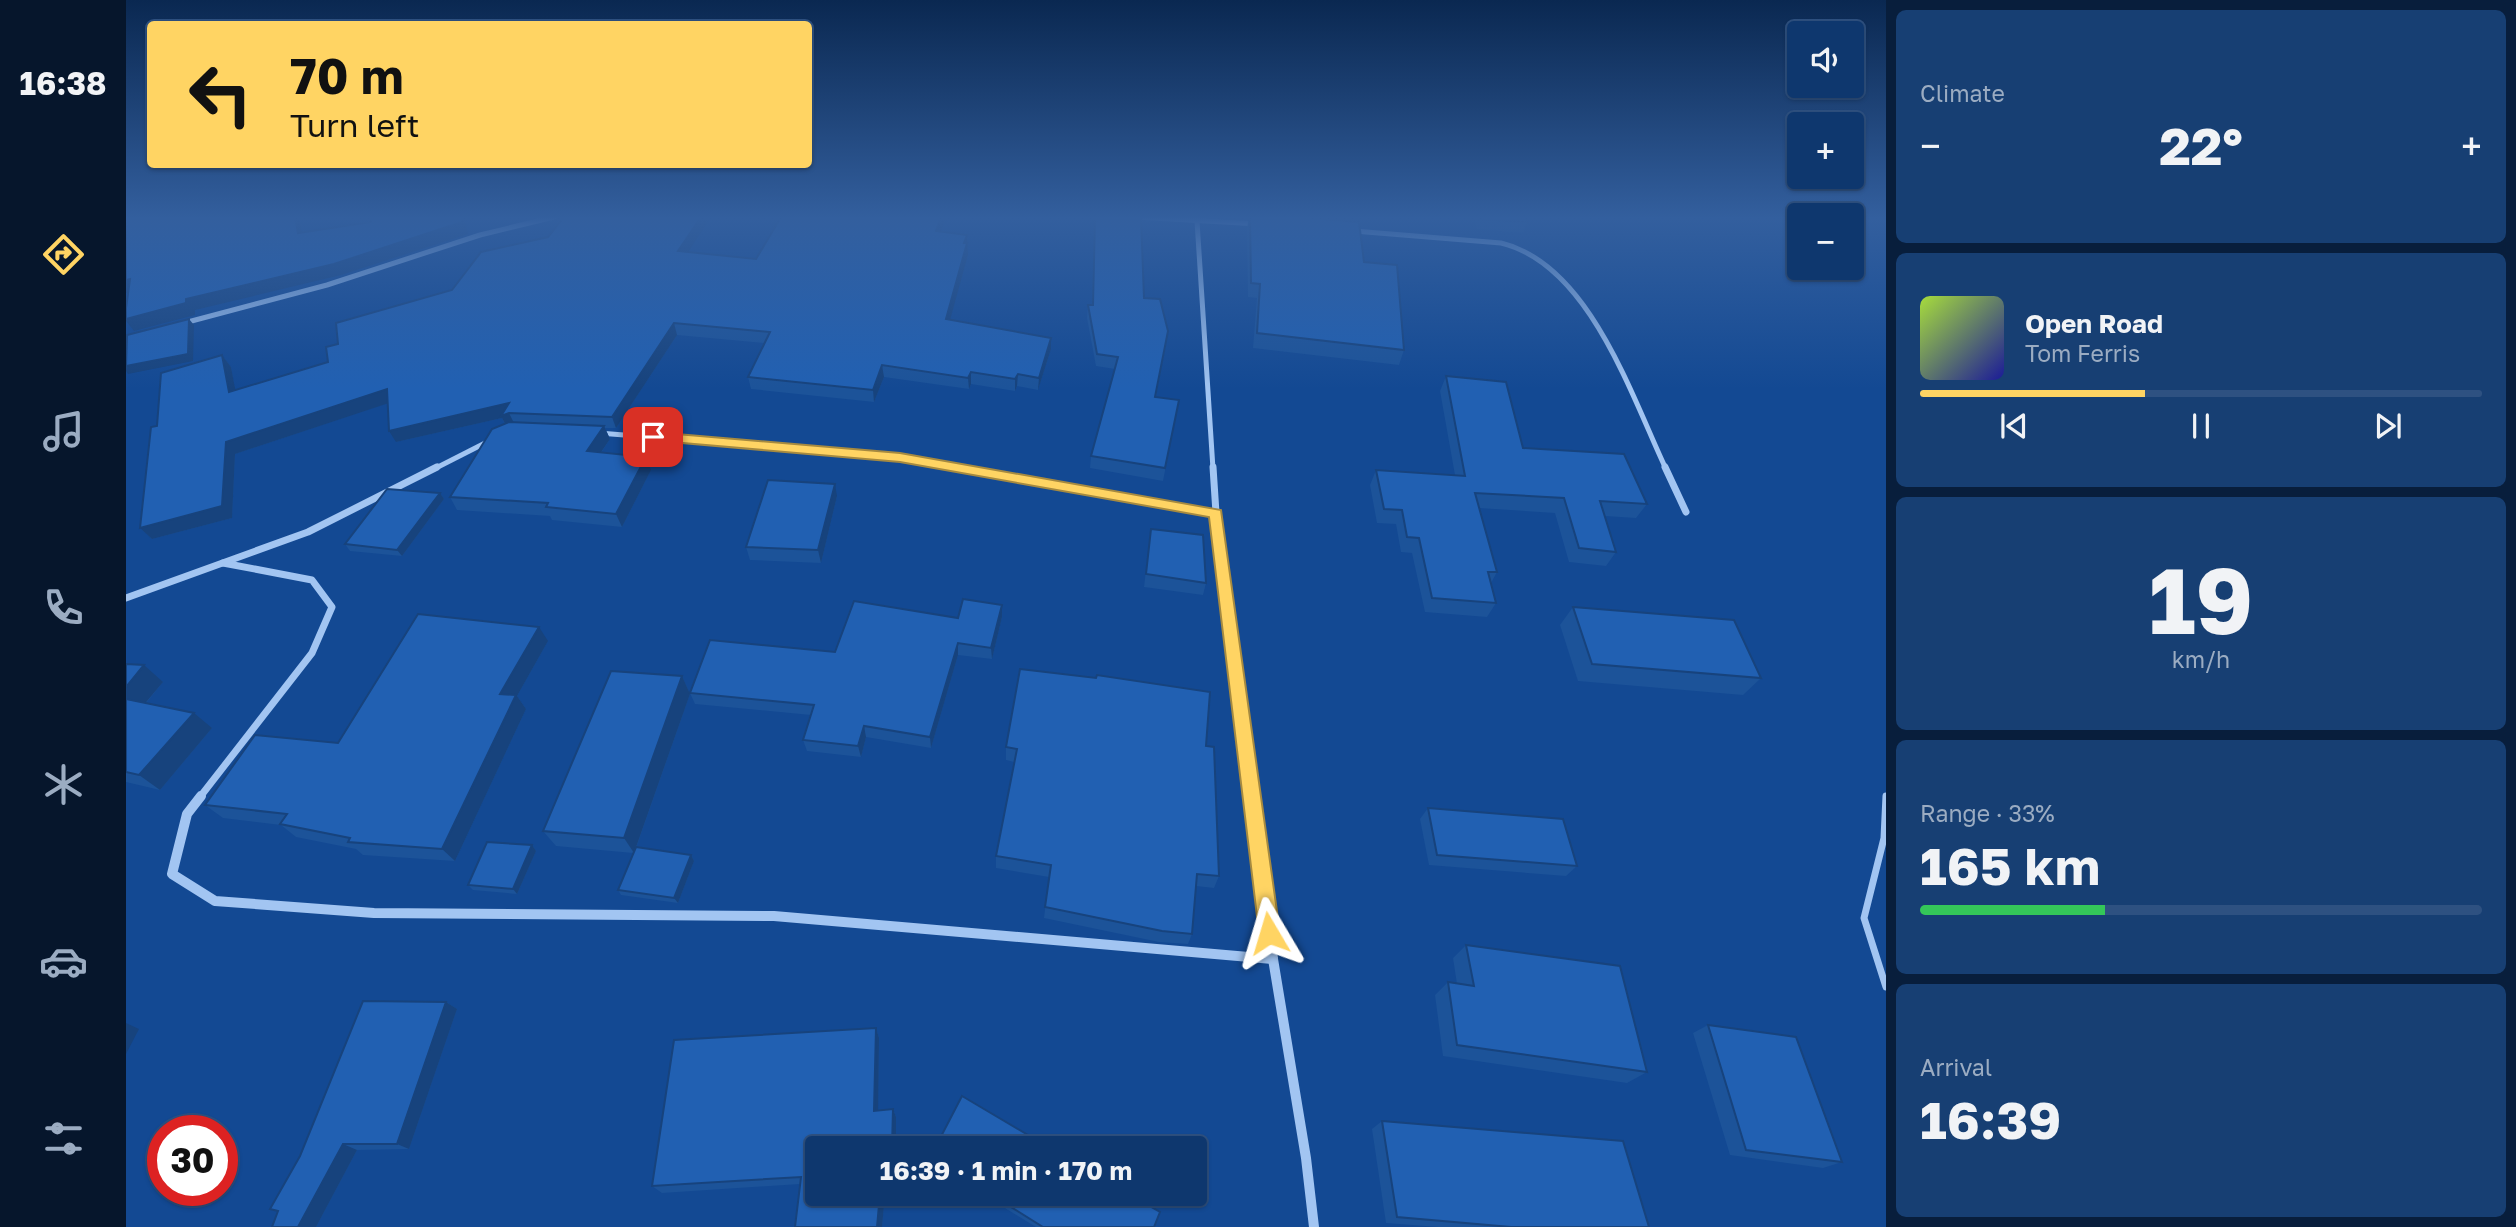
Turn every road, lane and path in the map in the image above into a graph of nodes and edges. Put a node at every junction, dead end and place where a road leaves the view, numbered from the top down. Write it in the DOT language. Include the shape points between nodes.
graph roads {
  1 [pos="360,274"];
  2 [pos="1200,274"];
  3 [pos="1556,274"];
  4 [pos="181,324"];
  5 [pos="584,433"];
  6 [pos="504,435"];
  7 [pos="1686,512"];
  8 [pos="1216,513"];
  9 [pos="223,563"];
  10 [pos="126,598"];
  11 [pos="1886,795"];
  12 [pos="1273,959"];
  13 [pos="1886,986"];
  14 [pos="1314,1227"];
  1 -- 4 [label="street"];
  2 -- 8 [label="street"];
  3 -- 7 [label="street" via="1594,316"];
  5 -- 8 [label="street" via="900,457"];
  6 -- 9 [label="street" via="308,531"];
  8 -- 12 [label="street"];
  9 -- 10 [label="street"];
  9 -- 12 [label="street" via="312,580 332,607 312,653 187,814 172,874 215,901 374,913 774,916"];
  11 -- 13 [label="lane" via="1884,838 1864,918"];
  12 -- 14 [label="street"];
}
